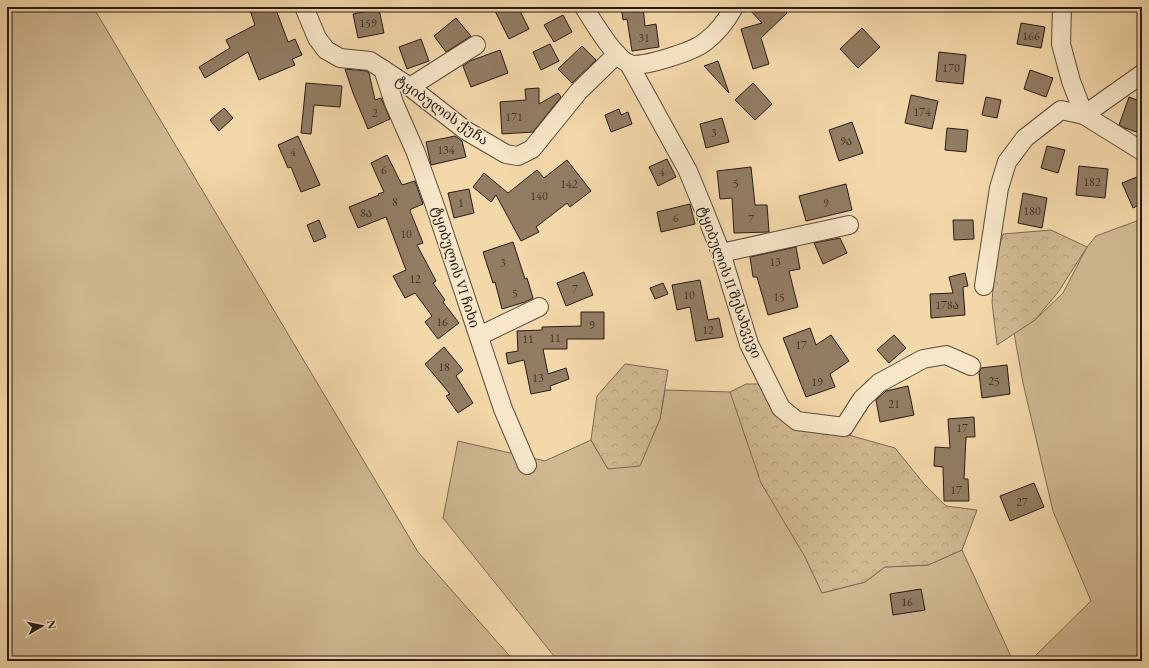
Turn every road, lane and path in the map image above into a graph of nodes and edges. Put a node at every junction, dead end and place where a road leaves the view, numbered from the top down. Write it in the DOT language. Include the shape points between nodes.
graph roads {
  1 [pos="304,7"];
  2 [pos="584,7"];
  3 [pos="734,7"];
  4 [pos="1062,7"];
  5 [pos="476,45"];
  6 [pos="623,59"];
  7 [pos="383,69"];
  8 [pos="1142,74"];
  9 [pos="410,87"];
  10 [pos="1084,115"];
  11 [pos="1142,151"];
  12 [pos="849,225"];
  13 [pos="720,253"];
  14 [pos="984,286"];
  15 [pos="539,307"];
  16 [pos="479,336"];
  17 [pos="971,366"];
  18 [pos="527,465"];
  1 -- 7 [label="street, ტყიბულის ქუჩა" via="317,38 326,50 340,58 370,61"];
  2 -- 6 [label="street, ტყიბულის II შესახვევი" via="600,33"];
  3 -- 6 [label="street" via="728,18 704,43 677,55 646,63"];
  4 -- 10 [label="street" via="1061,44"];
  5 -- 9 [label="street"];
  6 -- 9 [label="street, ტყიბულის ქუჩა" via="579,91 532,149 518,156 506,154 465,130"];
  6 -- 13 [label="street, ტყიბულის II შესახვევი" via="688,171"];
  7 -- 9 [label="street, ტყიბულის ქუჩა"];
  7 -- 16 [label="street, ტყიბულის VI ჩიხი" via="394,103 416,153"];
  8 -- 10 [label="street"];
  10 -- 11 [label="street"];
  10 -- 14 [label="street" via="1061,110 1025,138 1007,162 998,188"];
  12 -- 13 [label="street"];
  13 -- 17 [label="street, ტყიბულის II შესახვევი" via="749,344 781,408 797,421 844,427 862,399 879,383 923,359 946,355"];
  15 -- 16 [label="street"];
  16 -- 18 [label="street, ტყიბულის VI ჩიხი" via="503,409"];
}
